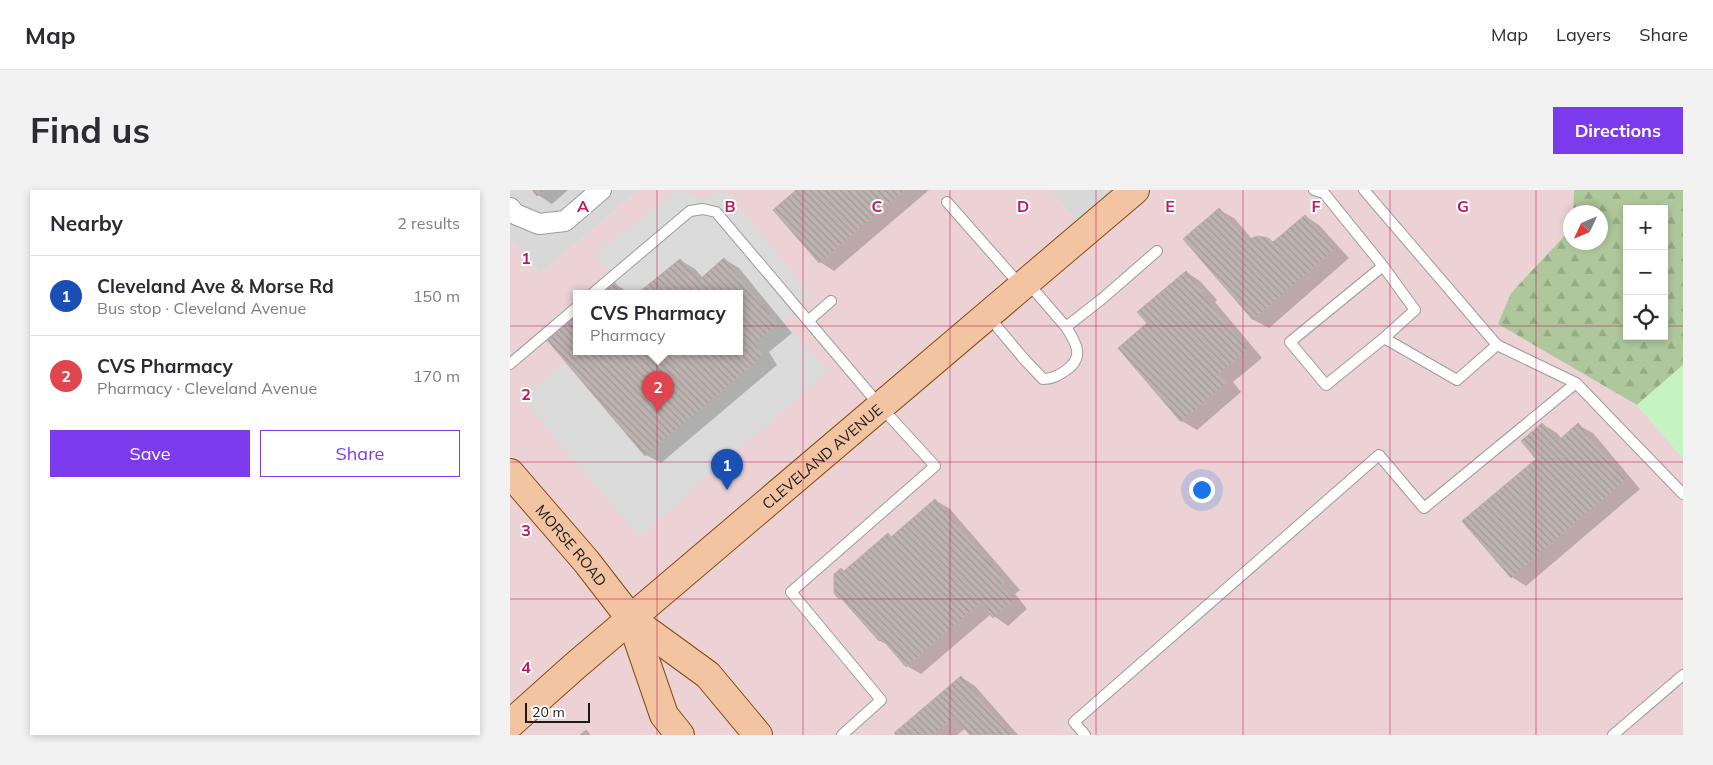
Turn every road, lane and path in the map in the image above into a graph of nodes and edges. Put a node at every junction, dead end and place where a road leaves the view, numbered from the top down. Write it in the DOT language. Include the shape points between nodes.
graph roads {
  1 [pos="601,190"];
  2 [pos="1135,190"];
  3 [pos="1314,190"];
  4 [pos="1364,190"];
  5 [pos="947,202"];
  6 [pos="510,208"];
  7 [pos="1157,251"];
  8 [pos="1383,266"];
  9 [pos="1025,285"];
  10 [pos="597,290"];
  11 [pos="831,301"];
  12 [pos="573,310"];
  13 [pos="988,316"];
  14 [pos="808,321"];
  15 [pos="1066,327"];
  16 [pos="1384,338"];
  17 [pos="1497,345"];
  18 [pos="510,364"];
  19 [pos="1576,382"];
  20 [pos="881,407"];
  21 [pos="511,475"];
  22 [pos="1683,494"];
  23 [pos="631,619"];
  24 [pos="1683,675"];
  25 [pos="510,724"];
  26 [pos="680,735"];
  27 [pos="758,735"];
  28 [pos="842,735"];
  29 [pos="1085,735"];
  30 [pos="1613,735"];
  1 -- 6 [label="street" via="565,221 539,224 515,214"];
  2 -- 9 [label="main road, CLEVELAND AVENUE"];
  3 -- 8 [label="lane" via="1324,193"];
  4 -- 17 [label="lane"];
  5 -- 9 [label="lane"];
  7 -- 15 [label="lane"];
  8 -- 16 [label="lane" via="1415,310"];
  8 -- 16 [label="lane" via="1290,342 1326,385"];
  9 -- 13 [label="main road, CLEVELAND AVENUE"];
  9 -- 15 [label="lane"];
  10 -- 14 [label="lane" via="690,211 703,209 716,212"];
  11 -- 14 [label="lane"];
  12 -- 18 [label="lane"];
  13 -- 15 [label="lane" via="1043,379 1053,378 1078,357 1077,347"];
  13 -- 20 [label="main road, CLEVELAND AVENUE"];
  14 -- 20 [label="lane"];
  16 -- 17 [label="lane" via="1457,380"];
  17 -- 19 [label="lane"];
  19 -- 22 [label="lane"];
  19 -- 29 [label="lane" via="1424,508 1379,455 1074,722"];
  20 -- 23 [label="main road, CLEVELAND AVENUE"];
  20 -- 28 [label="lane" via="935,466 791,592 881,700"];
  21 -- 23 [label="main road, MORSE ROAD" via="586,561"];
  23 -- 25 [label="main road, CLEVELAND AVENUE"];
  23 -- 26 [label="main road, MORSE ROAD" via="664,715"];
  23 -- 27 [label="main road, MORSE ROAD" via="708,675"];
  24 -- 30 [label="lane"];
}
